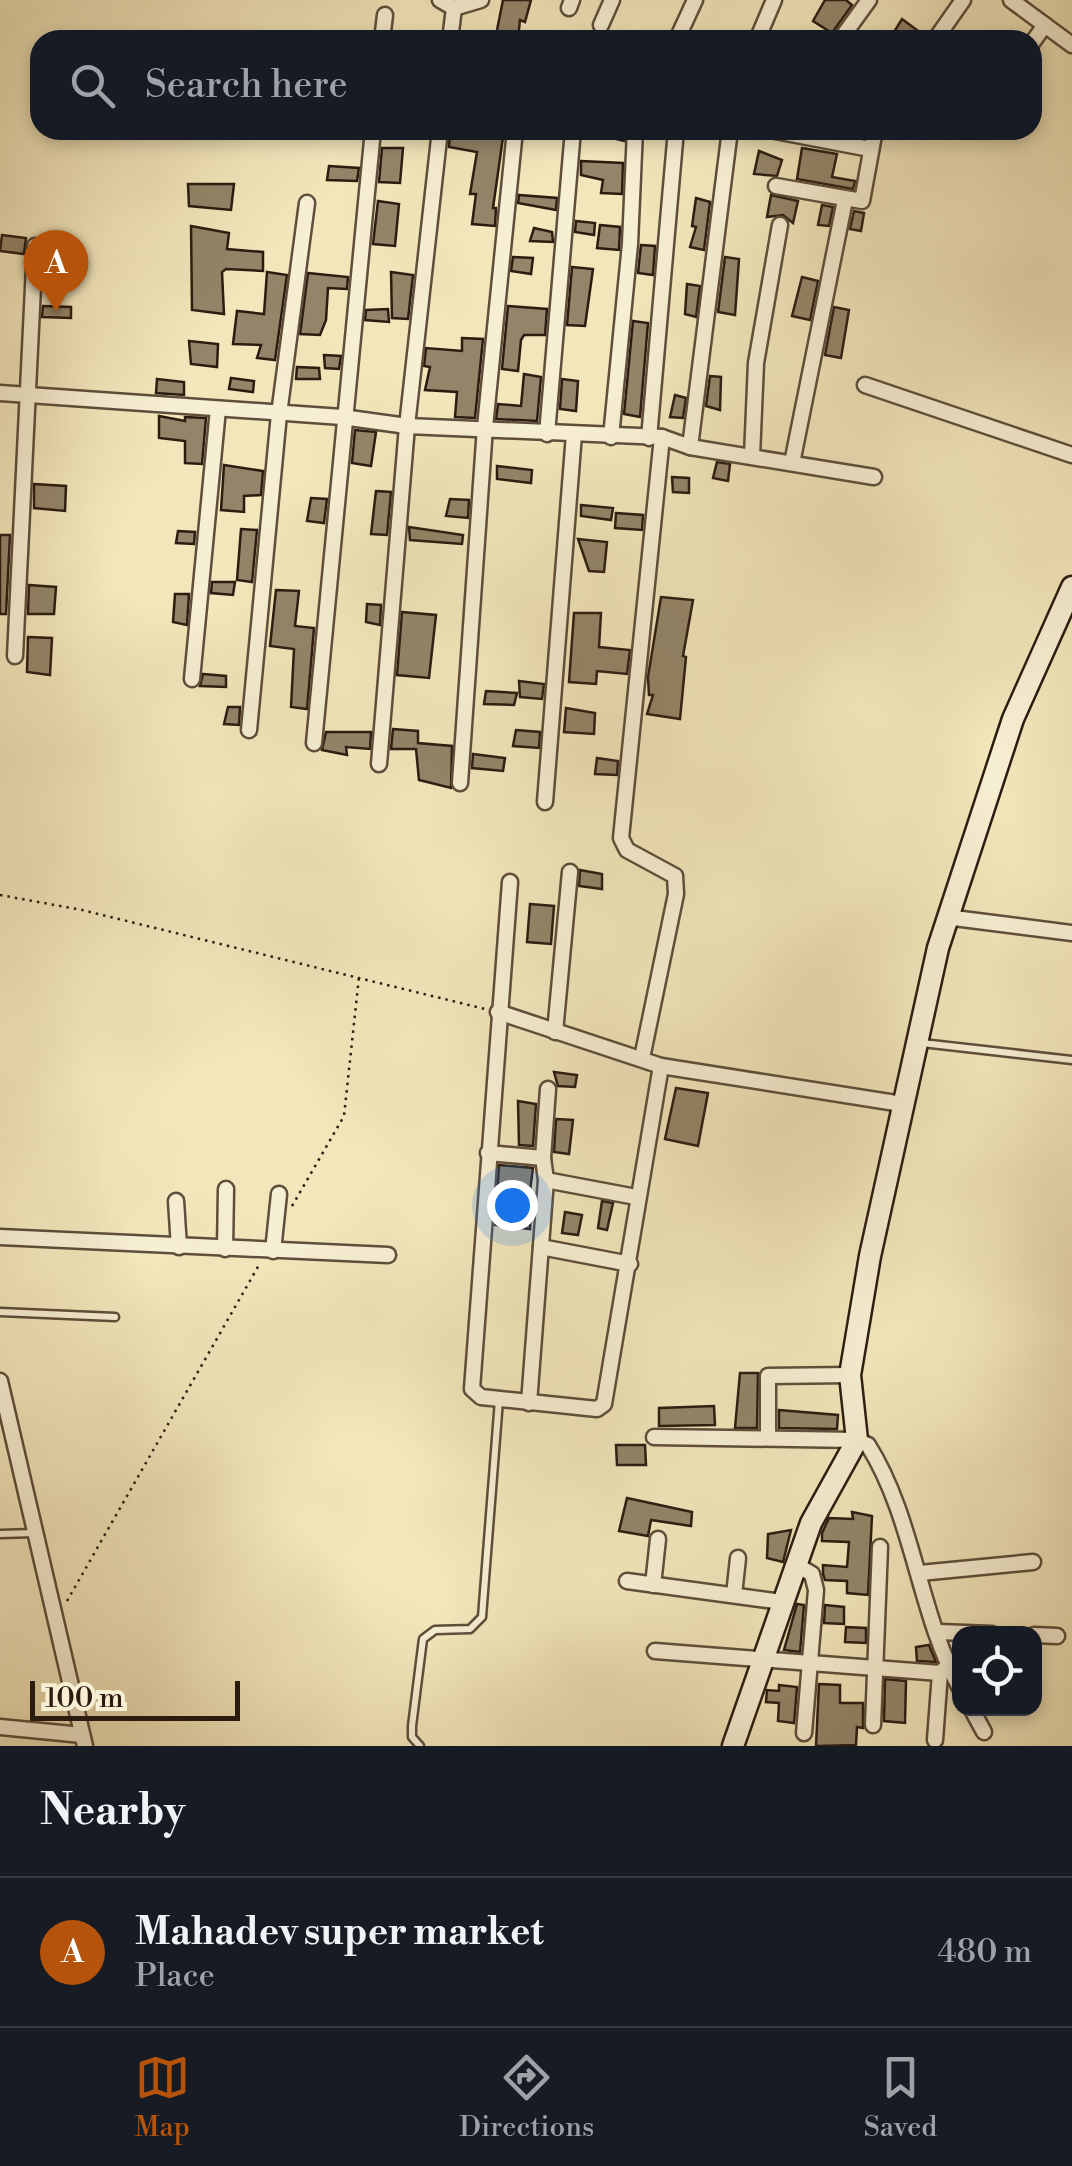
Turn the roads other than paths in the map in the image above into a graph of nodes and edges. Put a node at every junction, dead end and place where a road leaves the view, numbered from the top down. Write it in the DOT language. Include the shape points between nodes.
graph roads {
  1 [pos="440,0"];
  2 [pos="481,0"];
  3 [pos="612,0"];
  4 [pos="695,0"];
  5 [pos="774,0"];
  6 [pos="870,0"];
  7 [pos="963,0"];
  8 [pos="1013,1"];
  9 [pos="454,8"];
  10 [pos="385,15"];
  11 [pos="601,25"];
  12 [pos="1045,25"];
  13 [pos="383,30"];
  14 [pos="451,30"];
  15 [pos="682,30"];
  16 [pos="761,30"];
  17 [pos="848,30"];
  18 [pos="942,30"];
  19 [pos="1041,30"];
  20 [pos="1072,45"];
  21 [pos="371,140"];
  22 [pos="439,140"];
  23 [pos="513,140"];
  24 [pos="572,140"];
  25 [pos="635,140"];
  26 [pos="675,140"];
  27 [pos="729,140"];
  28 [pos="823,140"];
  29 [pos="872,140"];
  30 [pos="870,149"];
  31 [pos="776,186"];
  32 [pos="844,200"];
  33 [pos="307,203"];
  34 [pos="780,224"];
  35 [pos="35,246"];
  36 [pos="865,385"];
  37 [pos="0,393"];
  38 [pos="27,395"];
  39 [pos="218,409"];
  40 [pos="280,414"];
  41 [pos="342,417"];
  42 [pos="408,426"];
  43 [pos="485,428"];
  44 [pos="547,434"];
  45 [pos="574,434"];
  46 [pos="611,437"];
  47 [pos="656,438"];
  48 [pos="690,447"];
  49 [pos="1072,455"];
  50 [pos="752,456"];
  51 [pos="792,462"];
  52 [pos="874,477"];
  53 [pos="1072,587"];
  54 [pos="15,656"];
  55 [pos="192,680"];
  56 [pos="249,730"];
  57 [pos="314,743"];
  58 [pos="379,764"];
  59 [pos="460,783"];
  60 [pos="545,802"];
  61 [pos="570,872"];
  62 [pos="510,882"];
  63 [pos="946,917"];
  64 [pos="1072,932"];
  65 [pos="498,1012"];
  66 [pos="555,1032"];
  67 [pos="916,1043"];
  68 [pos="642,1058"];
  69 [pos="1072,1060"];
  70 [pos="661,1066"];
  71 [pos="548,1089"];
  72 [pos="902,1104"];
  73 [pos="488,1154"];
  74 [pos="543,1158"];
  75 [pos="546,1180"];
  76 [pos="226,1189"];
  77 [pos="280,1194"];
  78 [pos="636,1197"];
  79 [pos="176,1201"];
  80 [pos="0,1237"];
  81 [pos="179,1247"];
  82 [pos="541,1247"];
  83 [pos="225,1248"];
  84 [pos="270,1250"];
  85 [pos="388,1255"];
  86 [pos="630,1264"];
  87 [pos="0,1312"];
  88 [pos="115,1317"];
  89 [pos="850,1375"];
  90 [pos="0,1381"];
  91 [pos="500,1400"];
  92 [pos="529,1403"];
  93 [pos="654,1437"];
  94 [pos="768,1437"];
  95 [pos="857,1440"];
  96 [pos="0,1443"];
  97 [pos="18,1443"];
  98 [pos="38,1533"];
  99 [pos="0,1534"];
  100 [pos="658,1539"];
  101 [pos="880,1547"];
  102 [pos="738,1558"];
  103 [pos="1033,1562"];
  104 [pos="795,1564"];
  105 [pos="920,1573"];
  106 [pos="627,1582"];
  107 [pos="653,1585"];
  108 [pos="734,1595"];
  109 [pos="782,1602"];
  110 [pos="939,1632"];
  111 [pos="952,1632"];
  112 [pos="1042,1635"];
  113 [pos="1057,1636"];
  114 [pos="656,1651"];
  115 [pos="762,1658"];
  116 [pos="812,1662"];
  117 [pos="876,1667"];
  118 [pos="944,1669"];
  119 [pos="952,1678"];
  120 [pos="975,1716"];
  121 [pos="873,1726"];
  122 [pos="0,1727"];
  123 [pos="984,1732"];
  124 [pos="804,1733"];
  125 [pos="84,1740"];
  126 [pos="935,1740"];
  127 [pos="420,1746"];
  128 [pos="732,1746"];
  1 -- 9 [label="street"];
  2 -- 9 [label="street"];
  3 -- 11 [label="street"];
  4 -- 15 [label="street"];
  5 -- 16 [label="street"];
  6 -- 17 [label="street"];
  7 -- 18 [label="street"];
  8 -- 12 [label="street"];
  9 -- 14 [label="street"];
  10 -- 13 [label="street"];
  12 -- 19 [label="street"];
  12 -- 20 [label="street"];
  21 -- 41 [label="street"];
  22 -- 42 [label="street"];
  23 -- 43 [label="street"];
  24 -- 44 [label="street"];
  25 -- 46 [label="street"];
  26 -- 47 [label="street"];
  27 -- 48 [label="street"];
  28 -- 30 [label="street"];
  29 -- 30 [label="street"];
  30 -- 32 [label="street" via="862,201"];
  31 -- 32 [label="street"];
  32 -- 51 [label="street"];
  33 -- 40 [label="street"];
  34 -- 50 [label="street" via="756,363"];
  35 -- 38 [label="street"];
  36 -- 49 [label="street"];
  37 -- 38 [label="street"];
  38 -- 39 [label="street"];
  38 -- 54 [label="street"];
  39 -- 40 [label="street"];
  39 -- 55 [label="street"];
  40 -- 41 [label="street"];
  40 -- 56 [label="street"];
  41 -- 42 [label="street"];
  41 -- 57 [label="street"];
  42 -- 43 [label="street"];
  42 -- 58 [label="street"];
  43 -- 44 [label="street"];
  43 -- 59 [label="street"];
  44 -- 45 [label="street"];
  45 -- 46 [label="street"];
  45 -- 60 [label="street"];
  46 -- 47 [label="street"];
  47 -- 48 [label="street"];
  47 -- 68 [label="street" via="621,838 627,850 675,876 676,894"];
  48 -- 50 [label="street"];
  50 -- 51 [label="street"];
  51 -- 52 [label="street"];
  53 -- 63 [label="street" via="1014,719"];
  61 -- 66 [label="street"];
  62 -- 65 [label="street"];
  63 -- 64 [label="street"];
  63 -- 67 [label="street"];
  65 -- 66 [label="street"];
  65 -- 73 [label="street"];
  66 -- 68 [label="street"];
  67 -- 69 [label="lane"];
  67 -- 72 [label="street"];
  68 -- 70 [label="street"];
  70 -- 72 [label="street"];
  70 -- 78 [label="street"];
  71 -- 74 [label="street"];
  72 -- 89 [label="street"];
  73 -- 74 [label="street"];
  73 -- 91 [label="street" via="472,1389 481,1398"];
  74 -- 75 [label="street"];
  75 -- 78 [label="street"];
  75 -- 82 [label="street"];
  76 -- 83 [label="street"];
  77 -- 84 [label="street"];
  78 -- 86 [label="street"];
  79 -- 81 [label="street"];
  80 -- 81 [label="street"];
  81 -- 83 [label="street"];
  82 -- 86 [label="street"];
  82 -- 92 [label="street"];
  83 -- 84 [label="street"];
  84 -- 85 [label="street"];
  86 -- 92 [label="street" via="604,1404 596,1409"];
  87 -- 88 [label="lane"];
  89 -- 94 [label="street" via="768,1376"];
  89 -- 95 [label="street"];
  90 -- 97 [label="street"];
  91 -- 92 [label="street"];
  91 -- 127 [label="lane" via="482,1617 470,1629 436,1630 424,1639 412,1726"];
  93 -- 94 [label="street"];
  94 -- 95 [label="street"];
  95 -- 104 [label="street"];
  95 -- 105 [label="street" via="871,1449"];
  96 -- 97 [label="street"];
  97 -- 98 [label="street"];
  98 -- 99 [label="lane"];
  98 -- 125 [label="street"];
  100 -- 107 [label="street"];
  101 -- 117 [label="street"];
  102 -- 108 [label="street"];
  103 -- 105 [label="street"];
  104 -- 109 [label="street"];
  104 -- 116 [label="street" via="815,1580"];
  105 -- 110 [label="street"];
  106 -- 107 [label="street"];
  107 -- 108 [label="street"];
  108 -- 109 [label="street"];
  109 -- 115 [label="street"];
  110 -- 111 [label="street"];
  110 -- 118 [label="street"];
  112 -- 113 [label="street"];
  114 -- 115 [label="street"];
  115 -- 116 [label="street"];
  115 -- 128 [label="street"];
  116 -- 117 [label="street"];
  116 -- 124 [label="street"];
  117 -- 118 [label="street"];
  117 -- 121 [label="street"];
  118 -- 119 [label="street"];
  118 -- 126 [label="street"];
  120 -- 123 [label="street"];
  122 -- 125 [label="street"];
}
